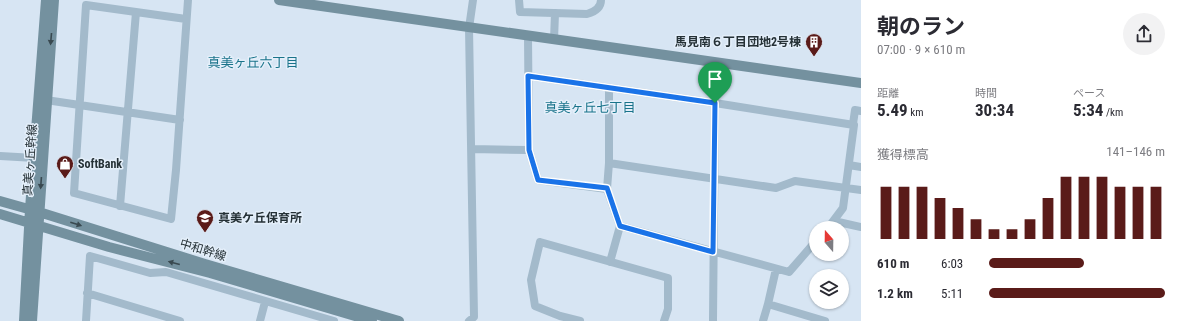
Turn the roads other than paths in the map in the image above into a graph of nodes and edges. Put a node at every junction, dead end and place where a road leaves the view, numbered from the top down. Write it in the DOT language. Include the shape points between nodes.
graph roads {
  1 [pos="46,0"];
  2 [pos="54,0"];
  3 [pos="188,0"];
  4 [pos="280,0"];
  5 [pos="473,0"];
  6 [pos="519,0"];
  7 [pos="601,0"];
  8 [pos="322,3"];
  9 [pos="136,12"];
  10 [pos="555,13"];
  11 [pos="186,19"];
  12 [pos="470,28"];
  13 [pos="528,36"];
  14 [pos="554,40"];
  15 [pos="712,62"];
  16 [pos="528,76"];
  17 [pos="861,83"];
  18 [pos="609,88"];
  19 [pos="46,100"];
  20 [pos="715,103"];
  21 [pos="80,106"];
  22 [pos="861,111"];
  23 [pos="128,113"];
  24 [pos="180,120"];
  25 [pos="853,124"];
  26 [pos="852,143"];
  27 [pos="861,144"];
  28 [pos="472,149"];
  29 [pos="529,150"];
  30 [pos="0,156"];
  31 [pos="35,158"];
  32 [pos="609,163"];
  33 [pos="849,165"];
  34 [pos="861,167"];
  35 [pos="713,179"];
  36 [pos="607,188"];
  37 [pos="846,189"];
  38 [pos="861,190"];
  39 [pos="0,201"];
  40 [pos="120,206"];
  41 [pos="35,210"];
  42 [pos="0,214"];
  43 [pos="834,221"];
  44 [pos="849,224"];
  45 [pos="34,225"];
  46 [pos="620,226"];
  47 [pos="861,227"];
  48 [pos="809,249"];
  49 [pos="713,252"];
  50 [pos="610,262"];
  51 [pos="776,269"];
  52 [pos="87,293"];
  53 [pos="266,302"];
  54 [pos="768,304"];
  55 [pos="559,318"];
  56 [pos="24,321"];
  57 [pos="32,321"];
  58 [pos="86,321"];
  59 [pos="180,321"];
  60 [pos="260,321"];
  61 [pos="334,321"];
  62 [pos="372,321"];
  63 [pos="399,321"];
  64 [pos="470,321"];
  65 [pos="580,321"];
  66 [pos="664,321"];
  67 [pos="713,321"];
  68 [pos="762,321"];
  69 [pos="824,321"];
  1 -- 31 [label="street, 真美ヶ丘幹線"];
  2 -- 19 [label="street, 真美ヶ丘幹線, one-way"];
  3 -- 11 [label="street"];
  4 -- 8 [label="street"];
  5 -- 12 [label="street"];
  6 -- 10 [label="street" via="520,12"];
  7 -- 10 [label="street" via="595,11 587,14"];
  8 -- 12 [label="street"];
  9 -- 11 [label="street"];
  9 -- 21 [label="street" via="86,5"];
  9 -- 23 [label="street"];
  10 -- 14 [label="street"];
  11 -- 24 [label="street"];
  12 -- 13 [label="street"];
  12 -- 28 [label="street"];
  13 -- 14 [label="street"];
  13 -- 16 [label="street"];
  14 -- 15 [label="street"];
  15 -- 17 [label="street"];
  15 -- 20 [label="street"];
  16 -- 18 [label="street"];
  16 -- 29 [label="street"];
  18 -- 20 [label="street"];
  18 -- 32 [label="street"];
  19 -- 21 [label="street"];
  19 -- 41 [label="street, 真美ヶ丘幹線, one-way"];
  20 -- 25 [label="street"];
  20 -- 35 [label="street"];
  21 -- 23 [label="street"];
  21 -- 40 [label="street" via="74,193"];
  22 -- 25 [label="street" via="855,110"];
  23 -- 24 [label="street"];
  23 -- 40 [label="street"];
  24 -- 40 [label="street" via="171,219"];
  25 -- 26 [label="street"];
  26 -- 27 [label="street"];
  26 -- 33 [label="street"];
  28 -- 29 [label="street"];
  28 -- 64 [label="street" via="474,317"];
  29 -- 36 [label="street" via="538,180"];
  30 -- 31 [label="street"];
  31 -- 41 [label="street, 真美ヶ丘幹線"];
  32 -- 35 [label="street"];
  32 -- 36 [label="street"];
  33 -- 34 [label="street"];
  33 -- 37 [label="street"];
  35 -- 37 [label="street" via="776,188 795,181"];
  35 -- 49 [label="street"];
  36 -- 46 [label="street"];
  37 -- 38 [label="street"];
  37 -- 43 [label="street" via="843,208"];
  39 -- 41 [label="street, 中和幹線"];
  41 -- 45 [label="street, 真美ヶ丘幹線"];
  41 -- 63 [label="street, 中和幹線, one-way" via="205,264"];
  42 -- 45 [label="street, 中和幹線"];
  44 -- 47 [label="street"];
  45 -- 56 [label="street, 真美ヶ丘幹線"];
  45 -- 57 [label="street, 真美ヶ丘幹線"];
  62 -- 45 [label="street, 中和幹線, one-way"];
  46 -- 49 [label="street"];
  46 -- 50 [label="street"];
  48 -- 51 [label="street" via="789,272"];
  49 -- 51 [label="street"];
  49 -- 67 [label="street"];
  50 -- 55 [label="street" via="540,242 530,280 535,306"];
  50 -- 66 [label="street" via="668,278 668,309"];
  51 -- 54 [label="street"];
  52 -- 53 [label="street" via="90,256 150,273 166,272"];
  52 -- 58 [label="street"];
  52 -- 59 [label="street"];
  53 -- 60 [label="street"];
  53 -- 61 [label="street"];
  54 -- 68 [label="street"];
  54 -- 69 [label="street"];
  55 -- 65 [label="street"];
}
